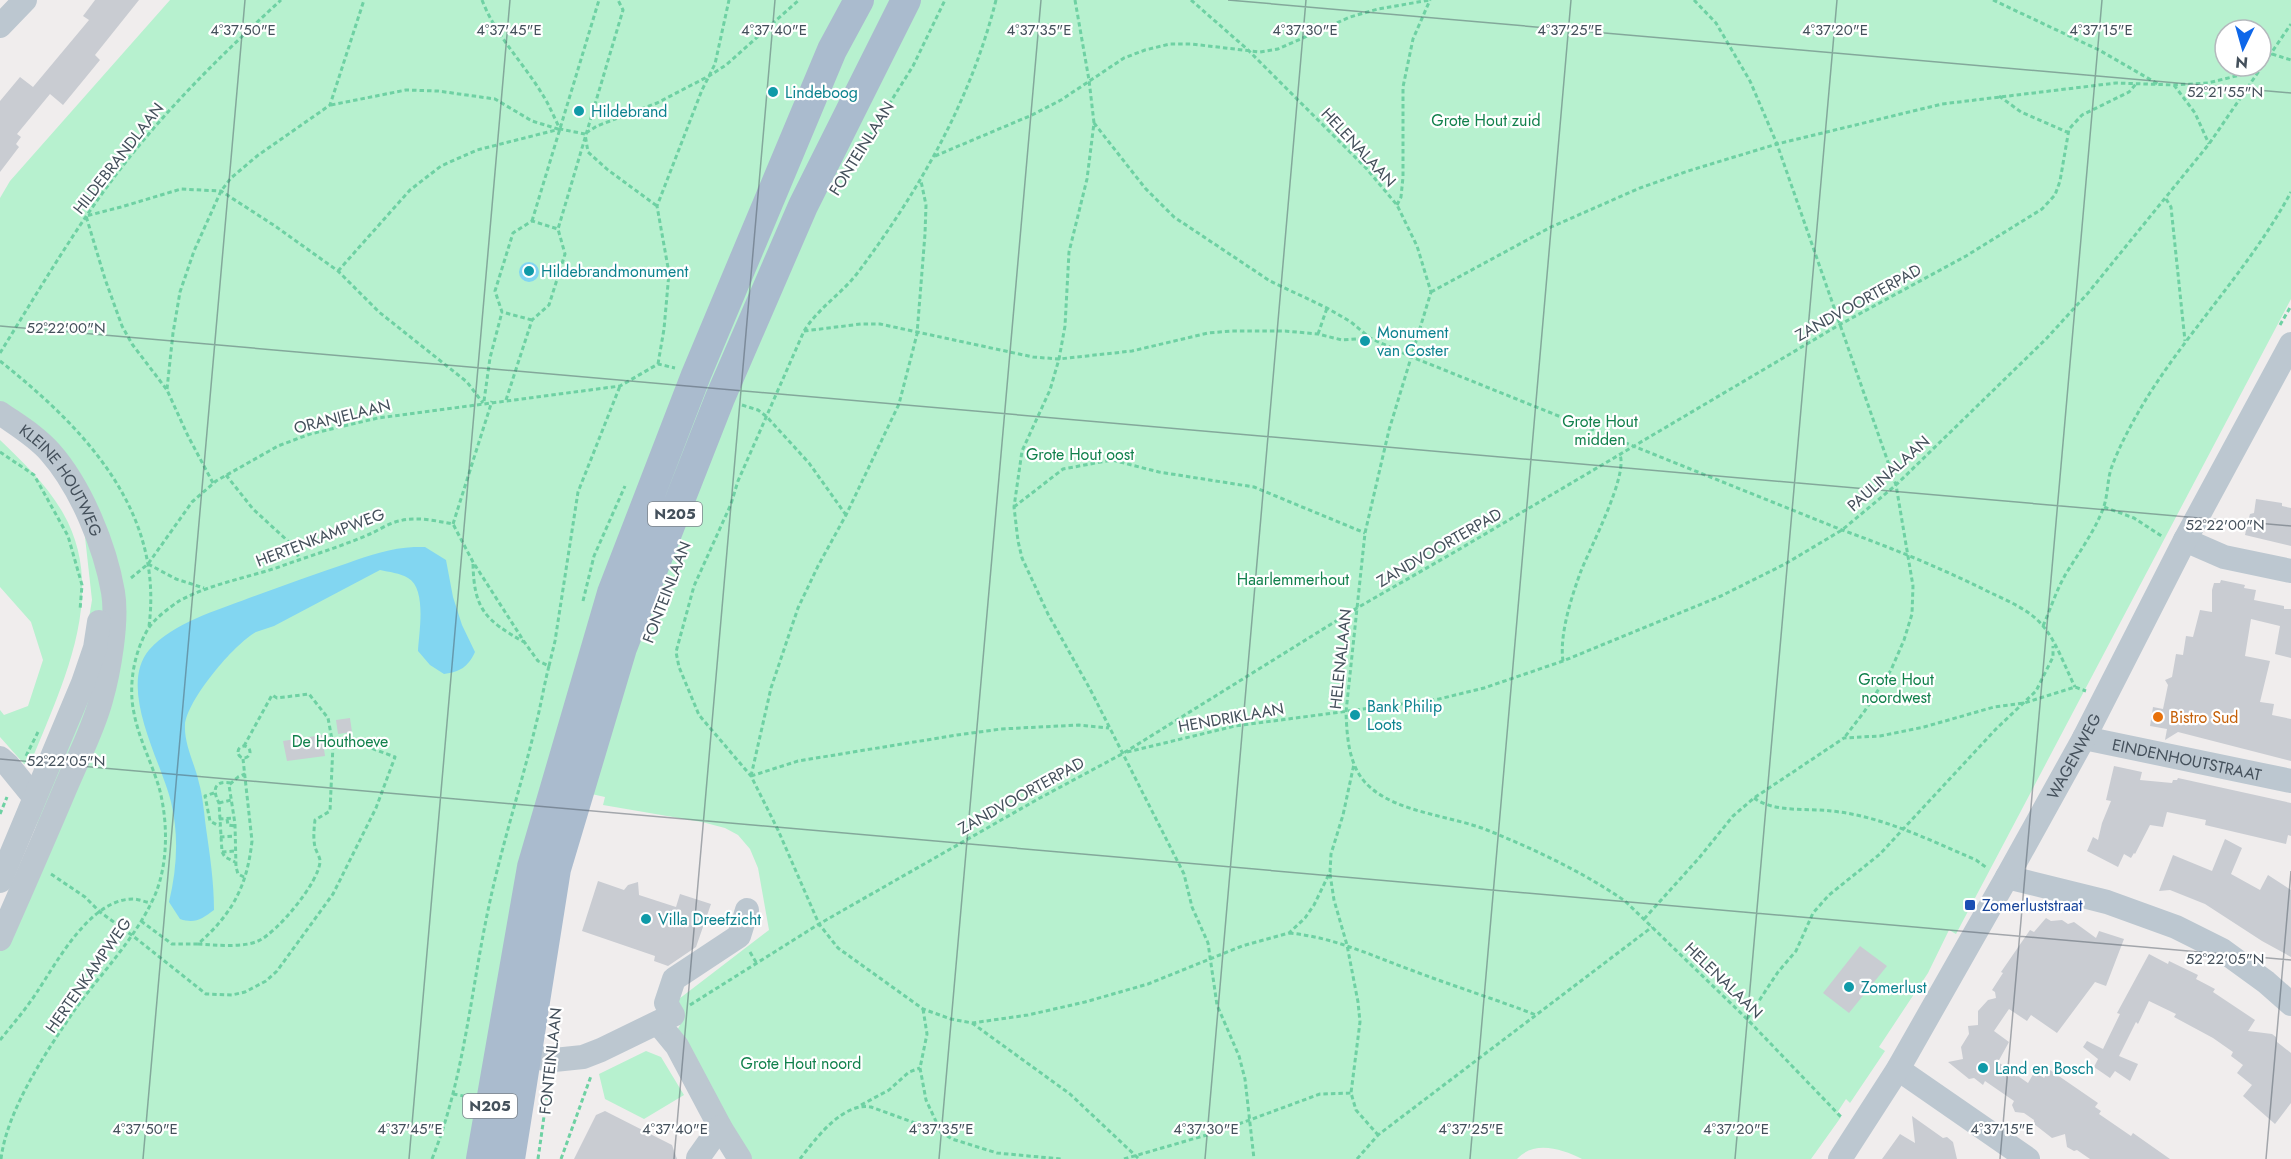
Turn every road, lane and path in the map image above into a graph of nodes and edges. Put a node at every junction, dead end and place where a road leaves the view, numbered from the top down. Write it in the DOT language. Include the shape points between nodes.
graph roads {
  1 [pos="25,0"];
  2 [pos="281,0"];
  3 [pos="364,0"];
  4 [pos="482,0"];
  5 [pos="599,0"];
  6 [pos="618,0"];
  7 [pos="729,0"];
  8 [pos="799,0"];
  9 [pos="858,0"];
  10 [pos="906,0"];
  11 [pos="945,0"];
  12 [pos="996,0"];
  13 [pos="1075,0"];
  14 [pos="1191,0"];
  15 [pos="1430,0"];
  16 [pos="1694,0"];
  17 [pos="1993,0"];
  18 [pos="2291,24"];
  19 [pos="0,26"];
  20 [pos="1247,48"];
  21 [pos="2273,52"];
  22 [pos="2273,54"];
  23 [pos="2291,60"];
  24 [pos="709,76"];
  25 [pos="2227,78"];
  26 [pos="2254,78"];
  27 [pos="1089,80"];
  28 [pos="2136,84"];
  29 [pos="2159,85"];
  30 [pos="2174,85"];
  31 [pos="1999,96"];
  32 [pos="330,105"];
  33 [pos="1094,123"];
  34 [pos="560,129"];
  35 [pos="2067,132"];
  36 [pos="585,134"];
  37 [pos="1778,144"];
  38 [pos="2209,144"];
  39 [pos="859,152"];
  40 [pos="935,156"];
  41 [pos="921,180"];
  42 [pos="221,191"];
  43 [pos="2291,192"];
  44 [pos="2166,199"];
  45 [pos="1397,205"];
  46 [pos="657,206"];
  47 [pos="86,216"];
  48 [pos="532,221"];
  49 [pos="558,229"];
  50 [pos="338,271"];
  51 [pos="1431,292"];
  52 [pos="1327,308"];
  53 [pos="502,312"];
  54 [pos="532,320"];
  55 [pos="1839,325"];
  56 [pos="804,331"];
  57 [pos="917,334"];
  58 [pos="1318,334"];
  59 [pos="1370,338"];
  60 [pos="2185,341"];
  61 [pos="2291,344"];
  62 [pos="0,353"];
  63 [pos="1412,357"];
  64 [pos="1059,359"];
  65 [pos="0,361"];
  66 [pos="658,364"];
  67 [pos="696,375"];
  68 [pos="620,386"];
  69 [pos="167,390"];
  70 [pos="506,400"];
  71 [pos="492,401"];
  72 [pos="483,403"];
  73 [pos="740,405"];
  74 [pos="0,413"];
  75 [pos="767,417"];
  76 [pos="1633,447"];
  77 [pos="0,452"];
  78 [pos="1620,455"];
  79 [pos="226,475"];
  80 [pos="213,483"];
  81 [pos="1896,485"];
  82 [pos="1014,507"];
  83 [pos="2104,507"];
  84 [pos="846,515"];
  85 [pos="453,524"];
  86 [pos="1842,530"];
  87 [pos="1365,533"];
  88 [pos="2179,541"];
  89 [pos="1908,554"];
  90 [pos="301,559"];
  91 [pos="104,560"];
  92 [pos="473,562"];
  93 [pos="148,564"];
  94 [pos="2291,571"];
  95 [pos="205,588"];
  96 [pos="113,593"];
  97 [pos="1357,608"];
  98 [pos="80,618"];
  99 [pos="2043,626"];
  100 [pos="149,627"];
  101 [pos="525,643"];
  102 [pos="2053,643"];
  103 [pos="1563,661"];
  104 [pos="549,666"];
  105 [pos="2075,687"];
  106 [pos="2088,692"];
  107 [pos="2024,703"];
  108 [pos="1346,712"];
  109 [pos="42,722"];
  110 [pos="1109,728"];
  111 [pos="1844,738"];
  112 [pos="2084,738"];
  113 [pos="333,745"];
  114 [pos="244,746"];
  115 [pos="1122,754"];
  116 [pos="243,759"];
  117 [pos="1354,764"];
  118 [pos="8,766"];
  119 [pos="244,774"];
  120 [pos="751,776"];
  121 [pos="2291,781"];
  122 [pos="231,783"];
  123 [pos="214,793"];
  124 [pos="34,797"];
  125 [pos="1754,798"];
  126 [pos="231,800"];
  127 [pos="219,803"];
  128 [pos="0,814"];
  129 [pos="234,818"];
  130 [pos="219,819"];
  131 [pos="227,819"];
  132 [pos="219,825"];
  133 [pos="236,826"];
  134 [pos="1905,829"];
  135 [pos="235,836"];
  136 [pos="220,837"];
  137 [pos="235,851"];
  138 [pos="222,852"];
  139 [pos="235,862"];
  140 [pos="34,863"];
  141 [pos="1330,872"];
  142 [pos="2001,875"];
  143 [pos="244,877"];
  144 [pos="0,881"];
  145 [pos="151,903"];
  146 [pos="747,910"];
  147 [pos="100,912"];
  148 [pos="1644,919"];
  149 [pos="141,921"];
  150 [pos="819,924"];
  151 [pos="1652,927"];
  152 [pos="1289,933"];
  153 [pos="133,936"];
  154 [pos="0,939"];
  155 [pos="198,944"];
  156 [pos="1347,945"];
  157 [pos="1209,959"];
  158 [pos="2291,1004"];
  159 [pos="923,1009"];
  160 [pos="1536,1015"];
  161 [pos="665,1019"];
  162 [pos="1747,1019"];
  163 [pos="972,1023"];
  164 [pos="0,1040"];
  165 [pos="526,1056"];
  166 [pos="583,1057"];
  167 [pos="920,1068"];
  168 [pos="1898,1069"];
  169 [pos="1352,1093"];
  170 [pos="453,1094"];
  171 [pos="467,1096"];
  172 [pos="861,1105"];
  173 [pos="1251,1119"];
  174 [pos="1847,1121"];
  175 [pos="720,1127"];
  176 [pos="941,1132"];
  177 [pos="1378,1135"];
  178 [pos="699,1158"];
  179 [pos="1137,1158"];
  180 [pos="1,1159"];
  181 [pos="432,1159"];
  182 [pos="481,1159"];
  183 [pos="510,1159"];
  184 [pos="538,1159"];
  185 [pos="561,1159"];
  186 [pos="740,1159"];
  187 [pos="800,1159"];
  188 [pos="1061,1159"];
  189 [pos="1124,1159"];
  190 [pos="1254,1159"];
  191 [pos="1357,1159"];
  192 [pos="1840,1159"];
  193 [pos="2028,1159"];
  1 -- 19 [label="street"];
  2 -- 47 [label="path, HILDEBRANDLAAN" via="231,45 160,121"];
  3 -- 32 [label="path"];
  4 -- 34 [label="path" via="493,25 547,102"];
  5 -- 34 [label="path"];
  6 -- 36 [label="path" via="623,10"];
  7 -- 24 [label="path" via="720,49"];
  8 -- 24 [label="path"];
  9 -- 67 [label="main road, FONTEINLAAN / N205" via="832,50"];
  10 -- 165 [label="main road, FONTEINLAAN / N205" via="803,206 720,398 622,648 556,869"];
  11 -- 39 [label="path, FONTEINLAAN" via="913,66"];
  12 -- 40 [label="path" via="972,76"];
  13 -- 27 [label="path"];
  14 -- 20 [label="path, HELENALAAN"];
  15 -- 20 [label="path" via="1350,17 1278,49"];
  15 -- 45 [label="path" via="1413,39 1406,70 1402,105 1403,177"];
  16 -- 37 [label="path" via="1716,23 1750,81"];
  17 -- 29 [label="path" via="2100,50"];
  18 -- 21 [label="path, PAULINALAAN"];
  20 -- 27 [label="path" via="1170,44 1124,58"];
  20 -- 45 [label="path, HELENALAAN" via="1366,168"];
  22 -- 23 [label="path"];
  24 -- 36 [label="path"];
  24 -- 46 [label="path"];
  25 -- 30 [label="path"];
  26 -- 38 [label="path, PAULINALAAN"];
  27 -- 33 [label="path"];
  27 -- 40 [label="path" via="1032,115"];
  28 -- 29 [label="path"];
  28 -- 31 [label="path"];
  28 -- 35 [label="path" via="2129,92 2082,115"];
  29 -- 30 [label="path"];
  30 -- 38 [label="path" via="2195,113"];
  31 -- 35 [label="path" via="2021,112"];
  31 -- 37 [label="path" via="1942,104"];
  32 -- 34 [label="path" via="406,90 438,91 495,99 532,121"];
  32 -- 42 [label="path" via="257,156"];
  33 -- 52 [label="path" via="1145,188 1174,217 1270,281"];
  33 -- 64 [label="path" via="1069,252"];
  34 -- 36 [label="path"];
  34 -- 48 [label="path"];
  34 -- 50 [label="path" via="477,150 441,166 410,190"];
  35 -- 55 [label="path, ZANDVOORTERPAD" via="2060,181 2055,195 2042,209 1966,256"];
  36 -- 46 [label="path" via="588,152"];
  36 -- 49 [label="path"];
  37 -- 51 [label="path" via="1640,188 1551,227"];
  37 -- 55 [label="path"];
  38 -- 44 [label="path, PAULINALAAN"];
  40 -- 41 [label="path"];
  41 -- 56 [label="path" via="850,283 814,315"];
  41 -- 57 [label="path" via="926,224"];
  42 -- 47 [label="path" via="181,189"];
  42 -- 50 [label="path"];
  42 -- 69 [label="path" via="180,292"];
  43 -- 60 [label="path" via="2274,224"];
  44 -- 60 [label="path" via="2171,207"];
  44 -- 81 [label="path, PAULINALAAN" via="2053,331"];
  45 -- 51 [label="path, HELENALAAN" via="1417,246"];
  46 -- 66 [label="path" via="669,273"];
  47 -- 62 [label="path, HILDEBRANDLAAN"];
  47 -- 69 [label="path" via="122,326"];
  48 -- 49 [label="path"];
  48 -- 53 [label="path" via="513,233 495,291"];
  49 -- 54 [label="path" via="565,254 549,305"];
  50 -- 72 [label="path" via="379,312 467,382"];
  51 -- 63 [label="path, HELENALAAN"];
  52 -- 58 [label="path"];
  52 -- 59 [label="path"];
  53 -- 54 [label="path"];
  53 -- 72 [label="path"];
  54 -- 70 [label="path"];
  55 -- 76 [label="path, ZANDVOORTERPAD"];
  55 -- 81 [label="path"];
  56 -- 57 [label="path" via="870,324"];
  56 -- 75 [label="path"];
  57 -- 64 [label="path"];
  57 -- 84 [label="path" via="898,404"];
  58 -- 59 [label="path" via="1342,340"];
  58 -- 64 [label="path" via="1208,333 1132,351"];
  59 -- 63 [label="path"];
  60 -- 83 [label="path" via="2147,398 2116,458"];
  61 -- 88 [label="street, WAGENWEG"];
  63 -- 76 [label="path"];
  63 -- 87 [label="path, HELENALAAN" via="1389,430"];
  64 -- 82 [label="path" via="1050,390 1022,451"];
  65 -- 93 [label="path" via="78,430 120,486 134,516"];
  66 -- 67 [label="path"];
  66 -- 68 [label="path"];
  67 -- 165 [label="main road, FONTEINLAAN / N205" via="612,593 532,867"];
  68 -- 70 [label="path, ORANJELAAN"];
  68 -- 104 [label="path" via="578,492"];
  69 -- 80 [label="path"];
  70 -- 71 [label="path, ORANJELAAN"];
  71 -- 72 [label="path, ORANJELAAN"];
  71 -- 85 [label="path"];
  72 -- 79 [label="path, ORANJELAAN" via="378,417 310,434 278,446"];
  73 -- 75 [label="path"];
  74 -- 91 [label="street, KLEINE HOUTWEG" via="34,437 68,476 99,538"];
  75 -- 84 [label="path" via="809,463"];
  75 -- 120 [label="path" via="693,585 676,652 699,715"];
  76 -- 78 [label="path, ZANDVOORTERPAD"];
  76 -- 86 [label="path"];
  77 -- 98 [label="path" via="34,475 68,536 82,585"];
  78 -- 97 [label="path, ZANDVOORTERPAD"];
  78 -- 103 [label="path" via="1620,471 1611,500 1570,607 1561,651"];
  79 -- 80 [label="path, ORANJELAAN"];
  79 -- 90 [label="path"];
  80 -- 93 [label="path, ORANJELAAN" via="192,502"];
  81 -- 86 [label="path, PAULINALAAN"];
  81 -- 89 [label="path"];
  82 -- 87 [label="path" via="1063,469 1112,460 1159,472 1254,487"];
  82 -- 110 [label="path" via="1022,558"];
  83 -- 88 [label="path"];
  83 -- 99 [label="path" via="2066,574"];
  84 -- 120 [label="path" via="798,608 771,688"];
  85 -- 90 [label="path, HERTENKAMPWEG" via="420,519 398,521"];
  85 -- 92 [label="path"];
  86 -- 89 [label="path"];
  86 -- 103 [label="path, PAULINALAAN" via="1722,596"];
  87 -- 97 [label="path, HELENALAAN"];
  88 -- 94 [label="street" via="2224,557"];
  88 -- 112 [label="street, WAGENWEG"];
  89 -- 99 [label="path" via="2020,608"];
  89 -- 111 [label="path" via="1913,607 1904,640 1891,670"];
  90 -- 95 [label="path, HERTENKAMPWEG"];
  91 -- 96 [label="street, KLEINE HOUTWEG"];
  91 -- 124 [label="street, KLEINE HOUTWEG" via="99,623 90,664"];
  92 -- 101 [label="path"];
  92 -- 101 [label="path" via="474,590 483,611 492,622"];
  93 -- 95 [label="path"];
  93 -- 96 [label="path, ORANJELAAN"];
  93 -- 100 [label="path"];
  95 -- 100 [label="path, HERTENKAMPWEG" via="177,602"];
  96 -- 140 [label="street, KLEINE HOUTWEG" via="113,633 101,701"];
  97 -- 108 [label="path, HELENALAAN"];
  97 -- 115 [label="path, ZANDVOORTERPAD"];
  99 -- 102 [label="path"];
  100 -- 145 [label="path, HERTENKAMPWEG" via="137,654 132,682 134,714 160,793 165,823 163,875"];
  101 -- 104 [label="path" via="538,661"];
  102 -- 105 [label="path"];
  102 -- 107 [label="path" via="2053,657 2046,674"];
  103 -- 108 [label="path, PAULINALAAN" via="1439,699"];
  104 -- 170 [label="path" via="490,901"];
  105 -- 106 [label="path"];
  105 -- 107 [label="path"];
  107 -- 111 [label="path" via="1880,736"];
  107 -- 134 [label="path"];
  108 -- 115 [label="path, HENDRIKLAAN" via="1235,726"];
  108 -- 117 [label="path, HELENALAAN"];
  109 -- 118 [label="path"];
  110 -- 115 [label="path"];
  110 -- 120 [label="path" via="1079,725 979,732 810,759"];
  111 -- 125 [label="path"];
  112 -- 121 [label="street, EINDENHOUTSTRAAT"];
  112 -- 142 [label="street, WAGENWEG"];
  113 -- 114 [label="path" via="328,718 309,694 277,698 272,695"];
  113 -- 153 [label="path" via="356,742 395,757 345,874 277,971 245,992 206,994"];
  113 -- 155 [label="path" via="330,811 315,820 313,835 320,861 303,895 286,919 258,942"];
  114 -- 116 [label="path" via="250,754"];
  114 -- 116 [label="path" via="237,752"];
  115 -- 150 [label="path, ZANDVOORTERPAD"];
  115 -- 157 [label="path" via="1184,874 1192,908 1208,943"];
  116 -- 119 [label="path"];
  117 -- 141 [label="path"];
  117 -- 148 [label="path, HELENALAAN" via="1371,788 1393,801 1485,830 1533,851 1602,885"];
  118 -- 124 [label="street"];
  118 -- 128 [label="path"];
  119 -- 122 [label="path"];
  119 -- 143 [label="path" via="252,841"];
  120 -- 150 [label="path"];
  122 -- 123 [label="path" via="218,784"];
  122 -- 126 [label="path"];
  123 -- 127 [label="path"];
  123 -- 132 [label="path" via="205,796 210,821"];
  124 -- 144 [label="street, KLEINE HOUTWEG"];
  125 -- 134 [label="path" via="1783,808 1881,820"];
  125 -- 148 [label="path" via="1732,816"];
  126 -- 127 [label="path"];
  126 -- 129 [label="path"];
  127 -- 130 [label="path"];
  129 -- 131 [label="path"];
  129 -- 133 [label="path"];
  130 -- 131 [label="path"];
  130 -- 132 [label="path"];
  131 -- 133 [label="path" via="228,825"];
  132 -- 136 [label="path"];
  133 -- 135 [label="path"];
  134 -- 142 [label="path"];
  134 -- 162 [label="path" via="1829,895 1814,913 1796,951"];
  135 -- 136 [label="path"];
  135 -- 137 [label="path"];
  136 -- 138 [label="path"];
  137 -- 138 [label="path"];
  137 -- 139 [label="path"];
  138 -- 139 [label="path"];
  139 -- 143 [label="path" via="238,874"];
  140 -- 147 [label="path" via="85,897"];
  140 -- 154 [label="street, KLEINE HOUTWEG"];
  141 -- 152 [label="path" via="1314,905"];
  141 -- 156 [label="path"];
  142 -- 158 [label="street" via="2107,902 2176,927 2222,950"];
  142 -- 168 [label="street, WAGENWEG"];
  143 -- 155 [label="path" via="228,915"];
  145 -- 147 [label="path" via="132,899"];
  145 -- 149 [label="path, HERTENKAMPWEG"];
  146 -- 161 [label="street" via="739,936 674,979 666,989"];
  147 -- 153 [label="path"];
  147 -- 164 [label="path" via="73,937 30,1003"];
  148 -- 151 [label="path, HELENALAAN"];
  149 -- 153 [label="path, HERTENKAMPWEG"];
  149 -- 155 [label="path" via="172,944"];
  150 -- 159 [label="path" via="838,948"];
  150 -- 161 [label="path, ZANDVOORTERPAD"];
  151 -- 160 [label="path"];
  151 -- 162 [label="path, HELENALAAN"];
  152 -- 156 [label="path"];
  152 -- 157 [label="path"];
  153 -- 180 [label="path, HERTENKAMPWEG" via="76,1008 21,1097"];
  156 -- 160 [label="path"];
  156 -- 169 [label="path" via="1360,1022"];
  157 -- 163 [label="path" via="1148,984 1085,1002"];
  157 -- 173 [label="path" via="1217,1005 1239,1056"];
  159 -- 163 [label="path"];
  159 -- 167 [label="path" via="927,1034"];
  160 -- 177 [label="path"];
  161 -- 166 [label="street"];
  161 -- 175 [label="street"];
  162 -- 174 [label="path, HELENALAAN"];
  163 -- 179 [label="path" via="1070,1094"];
  165 -- 166 [label="street"];
  165 -- 182 [label="main road, FONTEINLAAN / N205"];
  165 -- 183 [label="main road, FONTEINLAAN / N205"];
  165 -- 184 [label="path, FONTEINLAAN" via="547,1107"];
  166 -- 185 [label="path" via="594,1070"];
  167 -- 172 [label="path"];
  167 -- 176 [label="path" via="926,1100"];
  168 -- 192 [label="street, WAGENWEG"];
  168 -- 193 [label="street"];
  169 -- 173 [label="path" via="1320,1094"];
  169 -- 177 [label="path" via="1356,1110"];
  170 -- 171 [label="path"];
  170 -- 181 [label="path"];
  172 -- 176 [label="path"];
  172 -- 187 [label="path" via="838,1118"];
  173 -- 179 [label="path"];
  173 -- 190 [label="path"];
  175 -- 178 [label="street"];
  175 -- 186 [label="street"];
  176 -- 188 [label="path" via="998,1153"];
  177 -- 191 [label="path"];
  179 -- 189 [label="path"];
}
